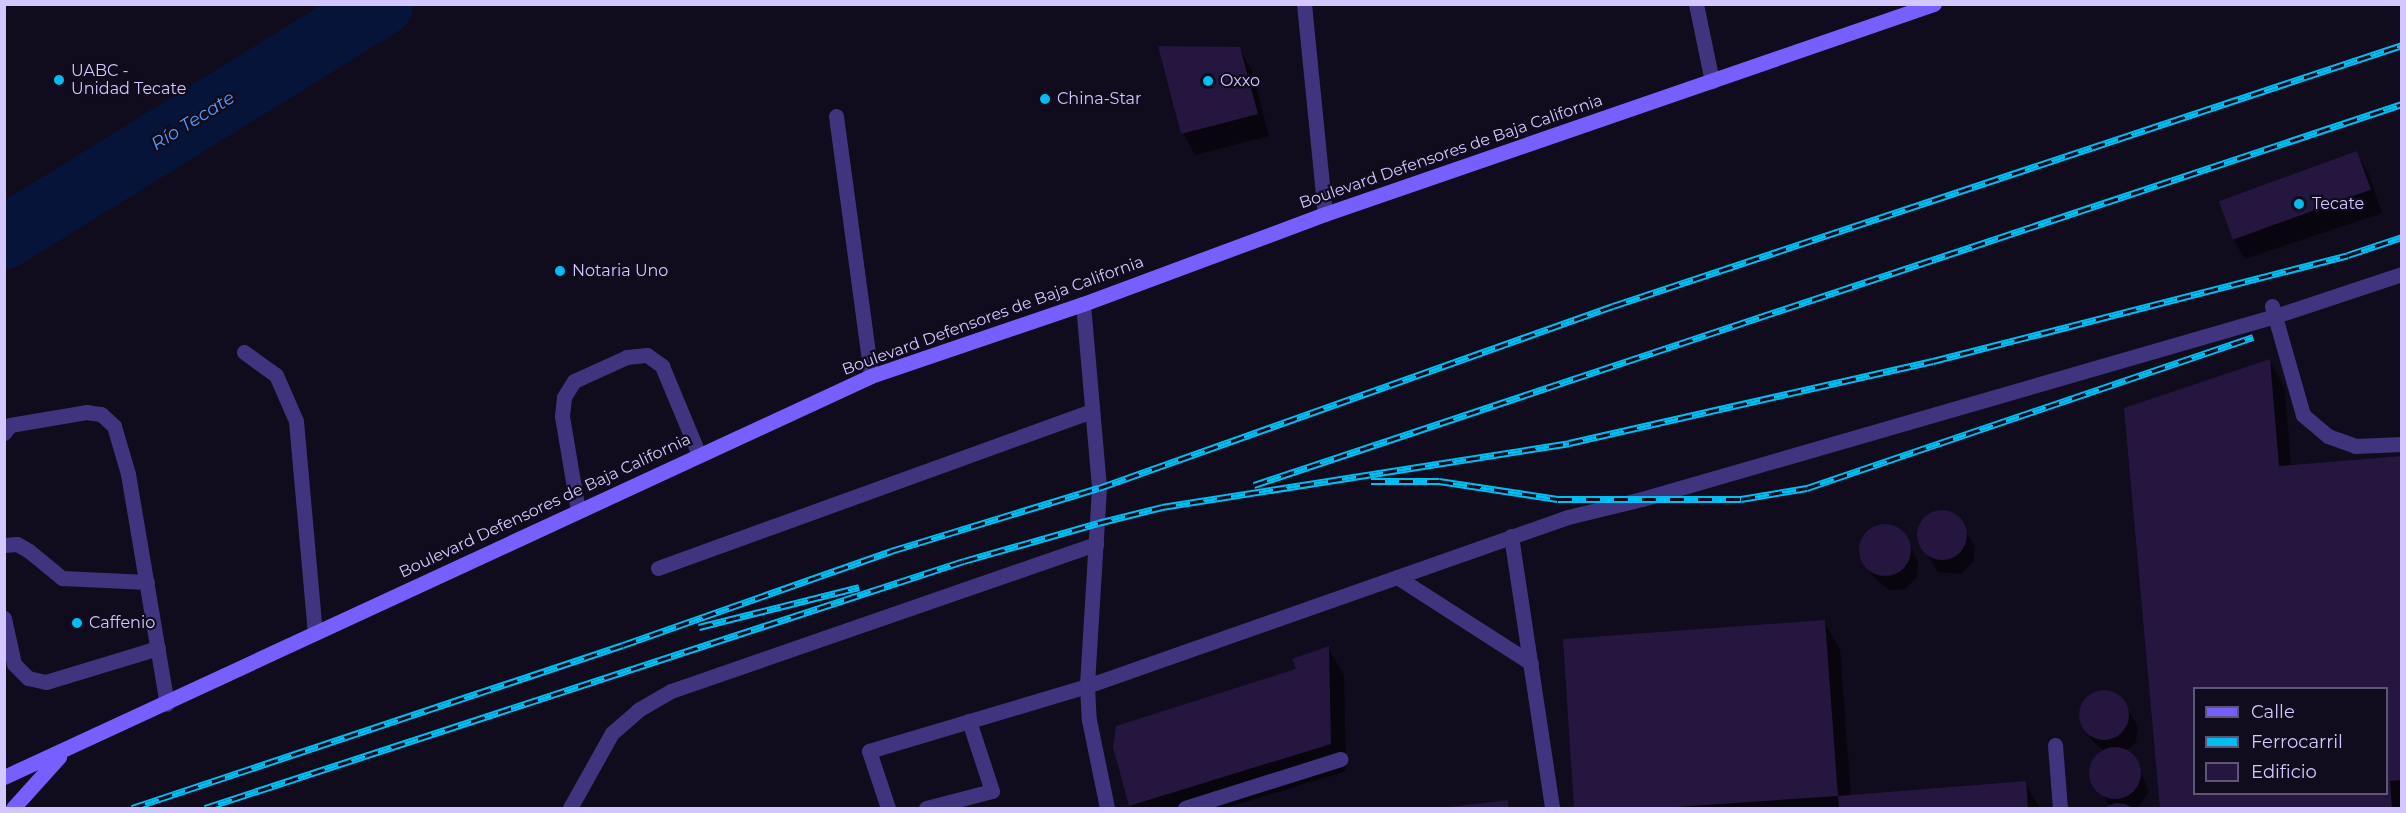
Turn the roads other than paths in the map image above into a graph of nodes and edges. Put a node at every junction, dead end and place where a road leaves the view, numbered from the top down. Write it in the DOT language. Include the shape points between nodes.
graph roads {
  1 [pos="1304,4"];
  2 [pos="1696,4"];
  3 [pos="1934,4"];
  4 [pos="1712,81"];
  5 [pos="836,116"];
  6 [pos="1325,214"];
  7 [pos="2402,274"];
  8 [pos="1083,304"];
  9 [pos="2274,311"];
  10 [pos="244,352"];
  11 [pos="871,376"];
  12 [pos="1091,411"];
  13 [pos="4,433"];
  14 [pos="2402,444"];
  15 [pos="699,455"];
  16 [pos="578,511"];
  17 [pos="1511,536"];
  18 [pos="1096,544"];
  19 [pos="4,545"];
  20 [pos="658,568"];
  21 [pos="1397,577"];
  22 [pos="147,582"];
  23 [pos="4,618"];
  24 [pos="315,633"];
  25 [pos="158,648"];
  26 [pos="1530,663"];
  27 [pos="1087,686"];
  28 [pos="167,704"];
  29 [pos="969,721"];
  30 [pos="2055,745"];
  31 [pos="63,753"];
  32 [pos="1340,759"];
  33 [pos="4,777"];
  34 [pos="13,808"];
  35 [pos="570,808"];
  36 [pos="888,808"];
  37 [pos="926,808"];
  38 [pos="1107,808"];
  39 [pos="1185,808"];
  40 [pos="1552,808"];
  41 [pos="2060,808"];
  1 -- 6 [label="street"];
  2 -- 4 [label="street"];
  3 -- 4 [label="main road, Boulevard Defensores de Baja California"];
  4 -- 6 [label="main road, Boulevard Defensores de Baja California"];
  5 -- 11 [label="street"];
  6 -- 8 [label="main road, Boulevard Defensores de Baja California"];
  7 -- 9 [label="street"];
  8 -- 11 [label="main road, Boulevard Defensores de Baja California"];
  8 -- 12 [label="street"];
  9 -- 14 [label="street" via="2302,415 2328,436 2355,446"];
  9 -- 17 [label="street"];
  10 -- 24 [label="street" via="276,375 296,422"];
  11 -- 15 [label="main road, Boulevard Defensores de Baja California"];
  12 -- 18 [label="street" via="1099,477"];
  12 -- 20 [label="street"];
  13 -- 22 [label="street" via="10,425 86,412 101,414 114,426 128,474"];
  15 -- 16 [label="main road, Boulevard Defensores de Baja California"];
  15 -- 16 [label="street" via="662,366 647,355 627,357 574,381 564,397 562,416"];
  16 -- 24 [label="main road, Boulevard Defensores de Baja California"];
  17 -- 21 [label="street"];
  17 -- 26 [label="street"];
  18 -- 27 [label="street"];
  18 -- 35 [label="street" via="671,691 638,710 612,733"];
  19 -- 22 [label="street" via="17,544 62,578"];
  21 -- 26 [label="street"];
  21 -- 27 [label="street"];
  22 -- 25 [label="street"];
  23 -- 25 [label="street" via="14,664 28,678 46,682"];
  24 -- 28 [label="main road, Boulevard Defensores de Baja California"];
  25 -- 28 [label="street"];
  26 -- 40 [label="street"];
  27 -- 29 [label="street"];
  27 -- 38 [label="street" via="1089,720"];
  28 -- 31 [label="main road, Boulevard Defensores de Baja California"];
  29 -- 36 [label="street" via="869,752"];
  29 -- 37 [label="street" via="992,791"];
  30 -- 41 [label="street"];
  31 -- 33 [label="main road, Boulevard Defensores de Baja California"];
  31 -- 34 [label="main road, Boulevard Defensores de Baja California"];
  32 -- 39 [label="street"];
}
